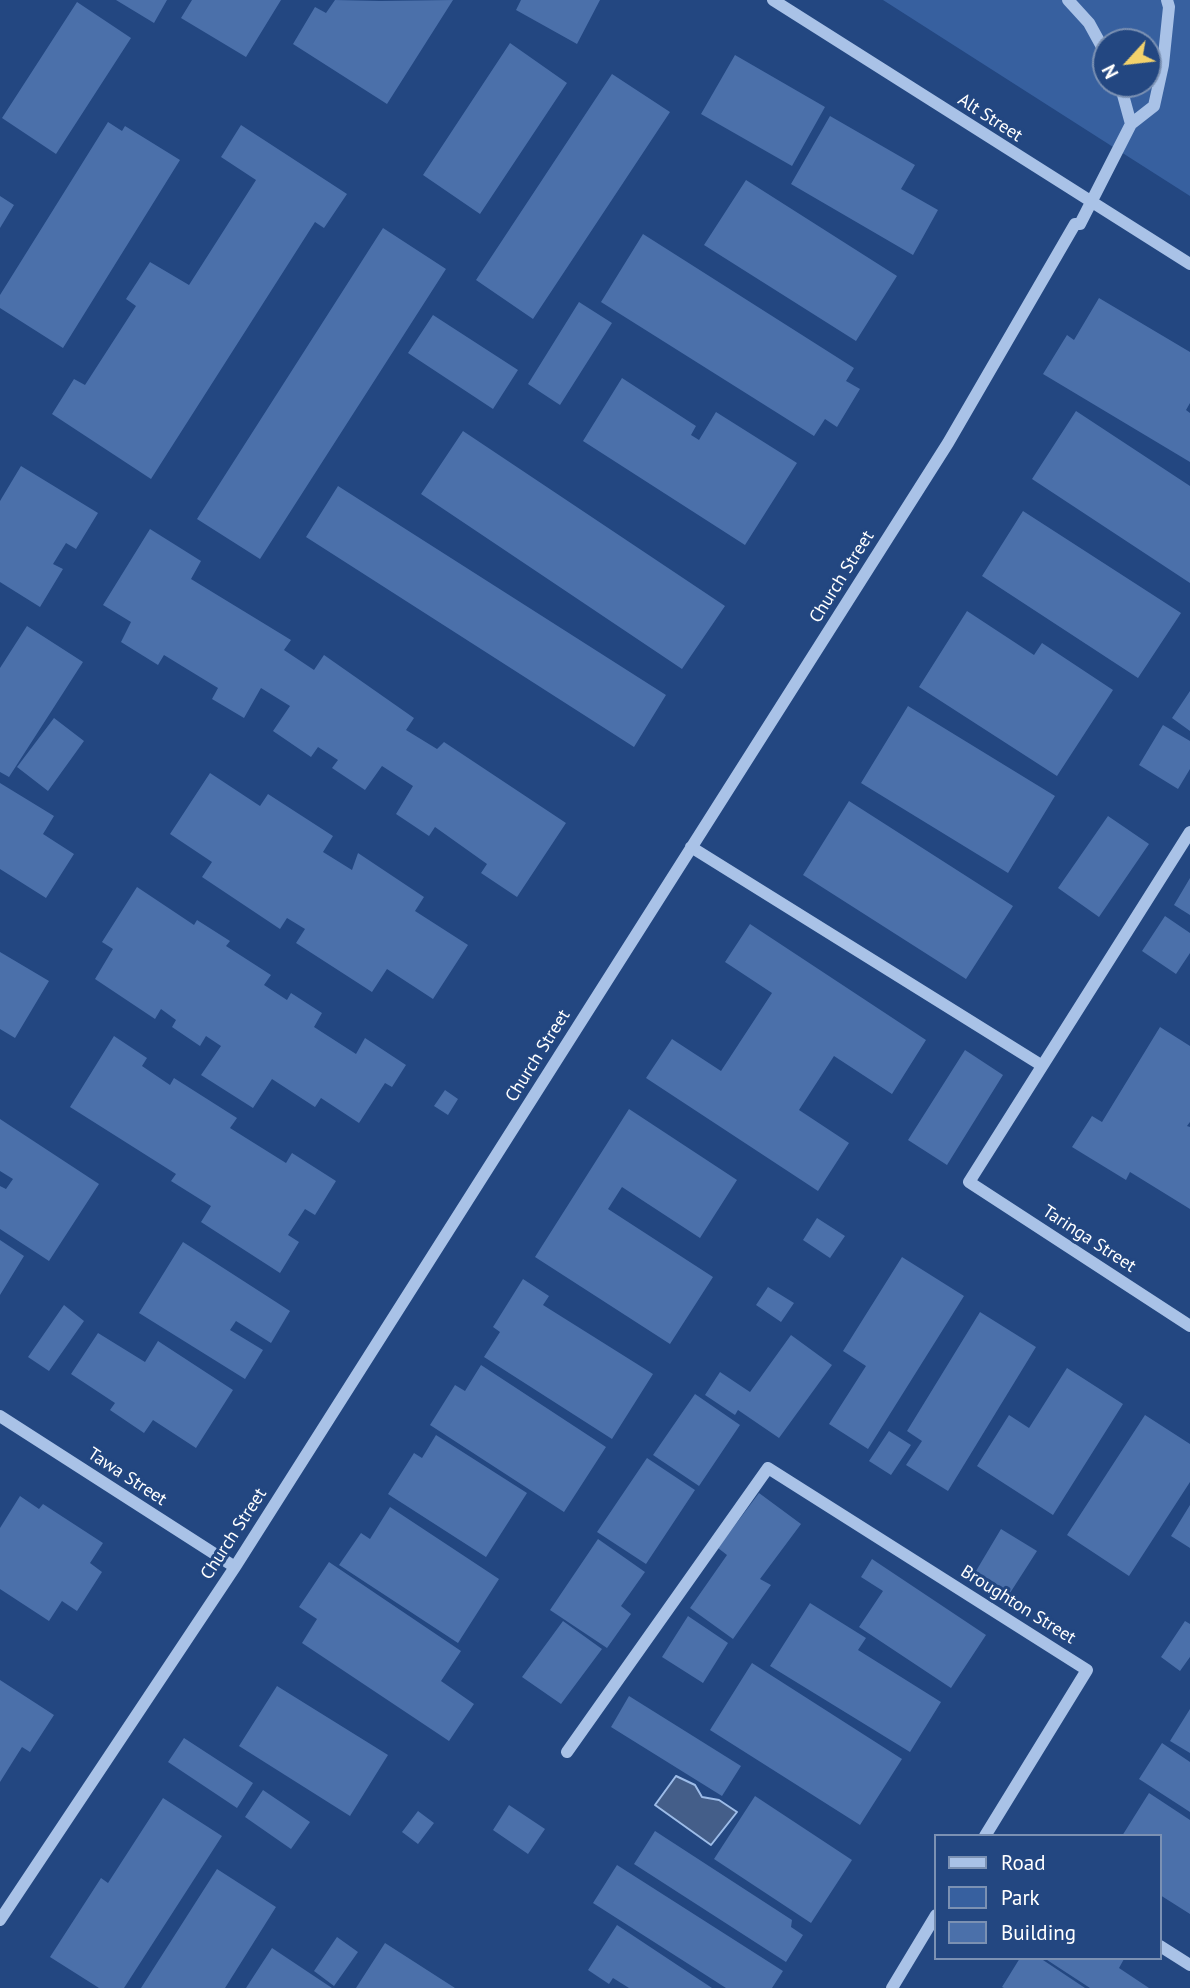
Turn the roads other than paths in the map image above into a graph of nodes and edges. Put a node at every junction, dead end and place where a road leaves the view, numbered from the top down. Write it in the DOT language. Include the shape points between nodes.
graph roads {
  1 [pos="773,0"];
  2 [pos="1068,0"];
  3 [pos="1167,0"];
  4 [pos="1092,28"];
  5 [pos="1124,98"];
  6 [pos="1131,124"];
  7 [pos="1091,203"];
  8 [pos="1190,264"];
  9 [pos="1190,832"];
  10 [pos="691,847"];
  11 [pos="1041,1065"];
  12 [pos="1190,1326"];
  13 [pos="0,1416"];
  14 [pos="235,1567"];
  15 [pos="567,1752"];
  16 [pos="988,1834"];
  17 [pos="934,1918"];
  18 [pos="0,1920"];
  19 [pos="1162,1947"];
  20 [pos="1190,1965"];
  21 [pos="892,1988"];
  1 -- 7 [label="street, Alt Street"];
  2 -- 4 [label="street"];
  3 -- 6 [label="street, Church Street" via="1163,65 1154,106"];
  5 -- 6 [label="street"];
  6 -- 7 [label="street, Church Street"];
  7 -- 8 [label="street, Alt Street"];
  7 -- 10 [label="street, Church Street" via="948,443"];
  9 -- 11 [label="street"];
  10 -- 11 [label="street"];
  10 -- 14 [label="street, Church Street"];
  11 -- 12 [label="street, Taringa Street" via="969,1182"];
  13 -- 14 [label="street, Tawa Street"];
  14 -- 18 [label="street, Church Street"];
  15 -- 16 [label="street, Broughton Street" via="768,1468 1087,1670"];
  17 -- 21 [label="street"];
  19 -- 20 [label="street"];
}
